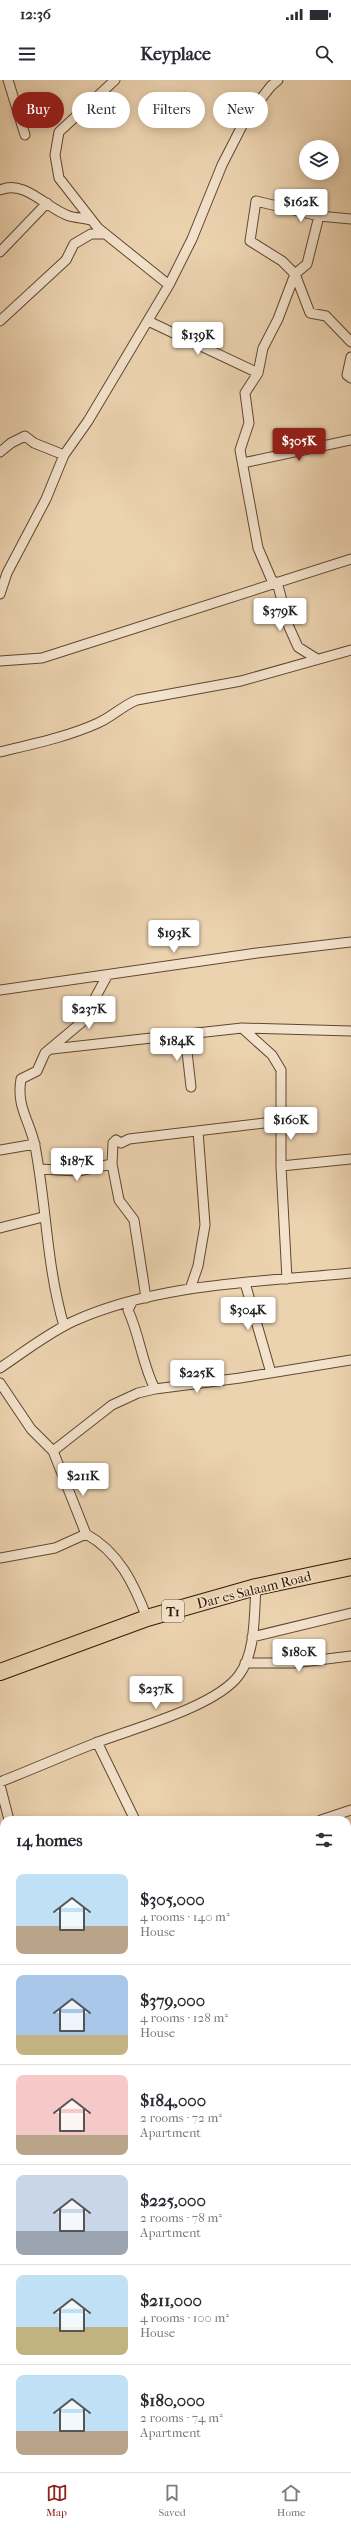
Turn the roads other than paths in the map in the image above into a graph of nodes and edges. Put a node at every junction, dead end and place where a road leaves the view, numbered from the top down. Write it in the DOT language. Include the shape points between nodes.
graph roads {
  1 [pos="8,80"];
  2 [pos="115,80"];
  3 [pos="278,80"];
  4 [pos="25,135"];
  5 [pos="0,190"];
  6 [pos="47,203"];
  7 [pos="319,216"];
  8 [pos="351,219"];
  9 [pos="91,220"];
  10 [pos="105,234"];
  11 [pos="0,252"];
  12 [pos="295,274"];
  13 [pos="170,285"];
  14 [pos="0,321"];
  15 [pos="148,321"];
  16 [pos="351,342"];
  17 [pos="351,357"];
  18 [pos="258,373"];
  19 [pos="351,378"];
  20 [pos="351,440"];
  21 [pos="0,452"];
  22 [pos="64,455"];
  23 [pos="243,463"];
  24 [pos="351,559"];
  25 [pos="275,582"];
  26 [pos="0,594"];
  27 [pos="351,650"];
  28 [pos="317,659"];
  29 [pos="0,661"];
  30 [pos="0,752"];
  31 [pos="351,942"];
  32 [pos="107,976"];
  33 [pos="0,990"];
  34 [pos="242,1028"];
  35 [pos="351,1031"];
  36 [pos="185,1034"];
  37 [pos="50,1049"];
  38 [pos="191,1087"];
  39 [pos="280,1121"];
  40 [pos="198,1131"];
  41 [pos="35,1144"];
  42 [pos="0,1150"];
  43 [pos="351,1159"];
  44 [pos="112,1164"];
  45 [pos="281,1166"];
  46 [pos="39,1169"];
  47 [pos="44,1218"];
  48 [pos="0,1228"];
  49 [pos="351,1273"];
  50 [pos="287,1279"];
  51 [pos="245,1283"];
  52 [pos="190,1289"];
  53 [pos="146,1298"];
  54 [pos="132,1302"];
  55 [pos="64,1326"];
  56 [pos="351,1360"];
  57 [pos="0,1368"];
  58 [pos="271,1373"];
  59 [pos="0,1383"];
  60 [pos="156,1389"];
  61 [pos="53,1451"];
  62 [pos="86,1534"];
  63 [pos="0,1558"];
  64 [pos="351,1567"];
  65 [pos="256,1587"];
  66 [pos="351,1613"];
  67 [pos="147,1618"];
  68 [pos="252,1636"];
  69 [pos="351,1656"];
  70 [pos="245,1663"];
  71 [pos="0,1672"];
  72 [pos="97,1742"];
  73 [pos="0,1784"];
  74 [pos="351,1810"];
  75 [pos="8,1816"];
  76 [pos="133,1816"];
  77 [pos="333,1816"];
  1 -- 4 [label="street"];
  2 -- 9 [label="street" via="59,132 55,155 59,178"];
  3 -- 13 [label="street" via="246,118 222,165"];
  5 -- 6 [label="street" via="6,187 16,188"];
  6 -- 9 [label="street" via="68,216"];
  6 -- 11 [label="street"];
  7 -- 8 [label="street"];
  7 -- 12 [label="street" via="307,264"];
  7 -- 12 [label="street" via="256,201 250,241 282,261"];
  9 -- 10 [label="street"];
  10 -- 13 [label="street"];
  10 -- 14 [label="street" via="91,234 74,244 66,260"];
  12 -- 16 [label="street" via="310,313 326,316"];
  12 -- 18 [label="street" via="263,348"];
  13 -- 15 [label="street"];
  15 -- 18 [label="street"];
  15 -- 22 [label="street" via="88,421"];
  17 -- 19 [label="street" via="347,374"];
  18 -- 23 [label="street" via="245,392 249,423 240,450"];
  20 -- 23 [label="street"];
  21 -- 22 [label="street" via="25,436 34,443"];
  22 -- 26 [label="street" via="46,499 7,573"];
  23 -- 25 [label="street" via="258,548"];
  24 -- 25 [label="street"];
  25 -- 28 [label="street" via="298,647"];
  25 -- 29 [label="street" via="42,658"];
  27 -- 28 [label="street"];
  28 -- 30 [label="street" via="242,681 137,700 121,707 98,723 54,739"];
  31 -- 32 [label="street" via="257,953"];
  32 -- 33 [label="street"];
  32 -- 37 [label="street" via="82,1022"];
  34 -- 35 [label="street"];
  34 -- 36 [label="street"];
  34 -- 39 [label="street" via="267,1050 279,1065 283,1079"];
  36 -- 37 [label="street"];
  36 -- 38 [label="street"];
  37 -- 41 [label="street" via="42,1058 37,1071 21,1079 18,1094"];
  39 -- 40 [label="street"];
  39 -- 45 [label="street"];
  40 -- 44 [label="street" via="126,1140 121,1143 116,1140 112,1144"];
  40 -- 52 [label="street" via="205,1225 198,1266"];
  41 -- 42 [label="street"];
  41 -- 46 [label="street"];
  43 -- 45 [label="street"];
  44 -- 46 [label="street" via="78,1171"];
  44 -- 53 [label="street" via="119,1200 134,1220"];
  45 -- 50 [label="street"];
  46 -- 47 [label="street"];
  47 -- 48 [label="street"];
  47 -- 55 [label="street" via="55,1294"];
  49 -- 50 [label="street"];
  50 -- 51 [label="street"];
  51 -- 52 [label="street"];
  51 -- 58 [label="street"];
  52 -- 53 [label="street"];
  53 -- 54 [label="street"];
  54 -- 55 [label="street" via="86,1316"];
  54 -- 60 [label="street" via="128,1310 138,1336 146,1371"];
  55 -- 57 [label="street"];
  56 -- 58 [label="street"];
  58 -- 60 [label="street"];
  59 -- 61 [label="street" via="31,1429"];
  60 -- 61 [label="street" via="112,1405"];
  61 -- 62 [label="street"];
  62 -- 63 [label="street" via="55,1548"];
  62 -- 67 [label="street" via="97,1540 127,1572"];
  64 -- 65 [label="highway, Dar es Salaam Road / T1"];
  65 -- 67 [label="highway, Dar es Salaam Road / T1"];
  65 -- 68 [label="street"];
  66 -- 68 [label="street"];
  67 -- 71 [label="highway, Dar es Salaam Road / T1"];
  68 -- 70 [label="street"];
  69 -- 70 [label="street" via="294,1663"];
  70 -- 72 [label="street" via="239,1676 214,1695 171,1715"];
  72 -- 73 [label="street"];
  72 -- 76 [label="street"];
  73 -- 75 [label="street"];
  74 -- 77 [label="street"];
}
